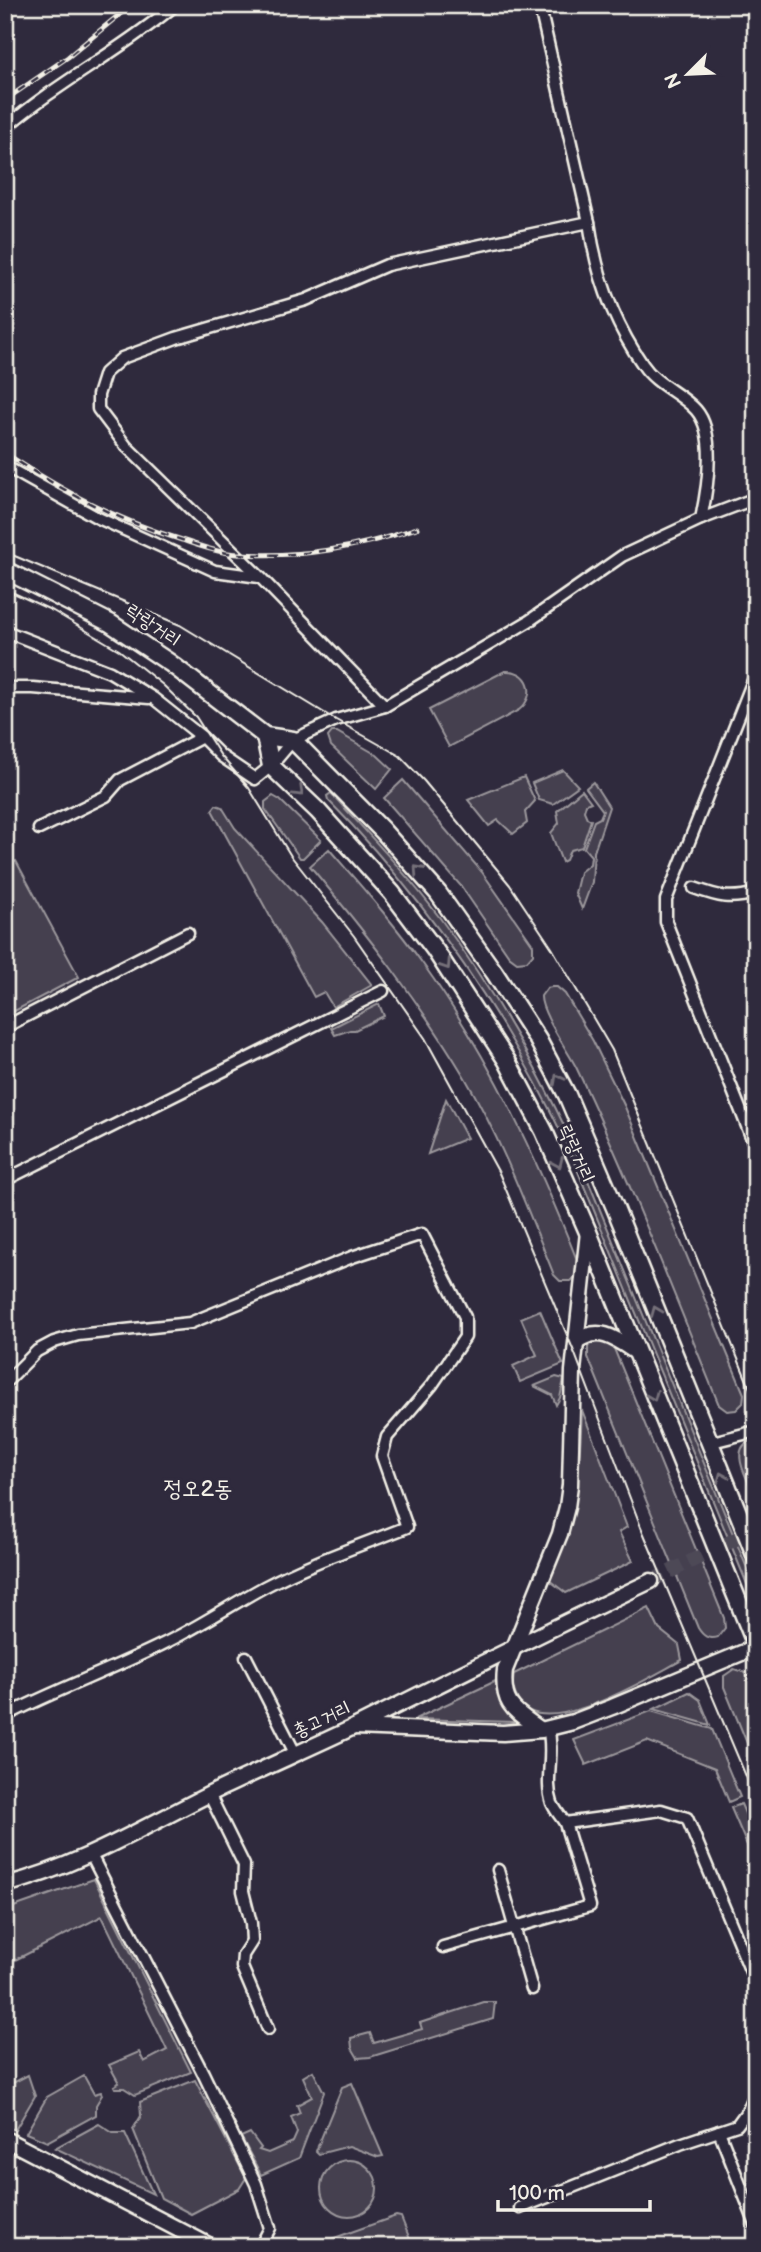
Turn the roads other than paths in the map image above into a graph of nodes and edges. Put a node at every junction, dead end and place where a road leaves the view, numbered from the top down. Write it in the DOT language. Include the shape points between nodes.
graph roads {
  1 [pos="175,5"];
  2 [pos="542,5"];
  3 [pos="5,128"];
  4 [pos="589,222"];
  5 [pos="5,466"];
  6 [pos="756,498"];
  7 [pos="701,519"];
  8 [pos="5,570"];
  9 [pos="260,577"];
  10 [pos="5,631"];
  11 [pos="756,673"];
  12 [pos="5,688"];
  13 [pos="153,698"];
  14 [pos="385,706"];
  15 [pos="265,736"];
  16 [pos="202,737"];
  17 [pos="293,740"];
  18 [pos="271,766"];
  19 [pos="39,829"];
  20 [pos="694,888"];
  21 [pos="756,893"];
  22 [pos="188,933"];
  23 [pos="383,991"];
  24 [pos="5,1027"];
  25 [pos="756,1149"];
  26 [pos="5,1180"];
  27 [pos="588,1232"];
  28 [pos="577,1341"];
  29 [pos="635,1351"];
  30 [pos="5,1383"];
  31 [pos="756,1431"];
  32 [pos="708,1443"];
  33 [pos="756,1557"];
  34 [pos="650,1581"];
  35 [pos="514,1646"];
  36 [pos="756,1646"];
  37 [pos="246,1657"];
  38 [pos="5,1716"];
  39 [pos="353,1727"];
  40 [pos="545,1729"];
  41 [pos="295,1753"];
  42 [pos="209,1794"];
  43 [pos="565,1823"];
  44 [pos="91,1855"];
  45 [pos="498,1870"];
  46 [pos="5,1885"];
  47 [pos="514,1927"];
  48 [pos="443,1947"];
  49 [pos="756,1984"];
  50 [pos="532,1989"];
  51 [pos="268,2029"];
  52 [pos="756,2092"];
  53 [pos="719,2131"];
  54 [pos="5,2139"];
  55 [pos="520,2208"];
  56 [pos="756,2225"];
  57 [pos="212,2247"];
  58 [pos="260,2247"];
  1 -- 3 [label="street"];
  2 -- 4 [label="street"];
  4 -- 7 [label="street" via="601,286 627,338 643,366 696,411 705,428 707,492"];
  4 -- 9 [label="street" via="387,265 306,300 122,358 105,373 98,409 126,446"];
  5 -- 9 [label="street" via="96,517 215,571"];
  6 -- 7 [label="street"];
  7 -- 14 [label="street" via="622,555 529,621"];
  8 -- 15 [label="main road, 락랑거리" via="110,623"];
  9 -- 14 [label="street"];
  10 -- 13 [label="street" via="110,672"];
  11 -- 25 [label="street" via="666,900 666,922"];
  12 -- 13 [label="street"];
  13 -- 16 [label="street"];
  14 -- 17 [label="street" via="336,720"];
  15 -- 17 [label="main road, 락랑거리"];
  15 -- 18 [label="main road"];
  16 -- 18 [label="street" via="255,779"];
  16 -- 19 [label="street" via="120,780 106,796"];
  17 -- 18 [label="street"];
  32 -- 17 [label="main road, 락랑거리, one-way" via="616,1210 538,1040 438,893"];
  18 -- 27 [label="main road, 락랑거리, one-way" via="393,892 435,950 507,1061"];
  20 -- 21 [label="street" via="729,898"];
  22 -- 24 [label="street"];
  23 -- 26 [label="street"];
  27 -- 28 [label="main road"];
  27 -- 29 [label="main road, 락랑거리"];
  28 -- 29 [label="main road" via="598,1332"];
  28 -- 35 [label="main road" via="567,1507"];
  29 -- 36 [label="main road, 락랑거리, one-way"];
  30 -- 38 [label="street" via="37,1351 54,1342 78,1335 190,1324 352,1257 422,1234 465,1317 466,1337 387,1437 382,1456 407,1527 265,1587 206,1623"];
  31 -- 32 [label="street"];
  33 -- 32 [label="main road, 락랑거리, one-way"];
  34 -- 35 [label="main road, 총고거리"];
  35 -- 39 [label="main road, 총고거리"];
  35 -- 40 [label="main road" via="505,1670 504,1693 511,1707"];
  36 -- 40 [label="main road" via="612,1707"];
  37 -- 41 [label="street"];
  39 -- 40 [label="main road" via="503,1734"];
  39 -- 41 [label="main road, 총고거리"];
  40 -- 43 [label="street" via="552,1744 552,1804"];
  41 -- 42 [label="main road, 총고거리"];
  42 -- 44 [label="main road, 총고거리"];
  42 -- 51 [label="street" via="244,1865 243,1891 252,1941 242,1966"];
  43 -- 47 [label="street" via="590,1906"];
  43 -- 49 [label="street" via="661,1810 687,1818"];
  44 -- 46 [label="main road, 총고거리"];
  44 -- 58 [label="street" via="256,2184 270,2228"];
  45 -- 47 [label="street"];
  47 -- 48 [label="street"];
  47 -- 50 [label="street"];
  52 -- 53 [label="street" via="737,2124"];
  53 -- 55 [label="street"];
  53 -- 56 [label="street"];
  54 -- 57 [label="main road"];
}
